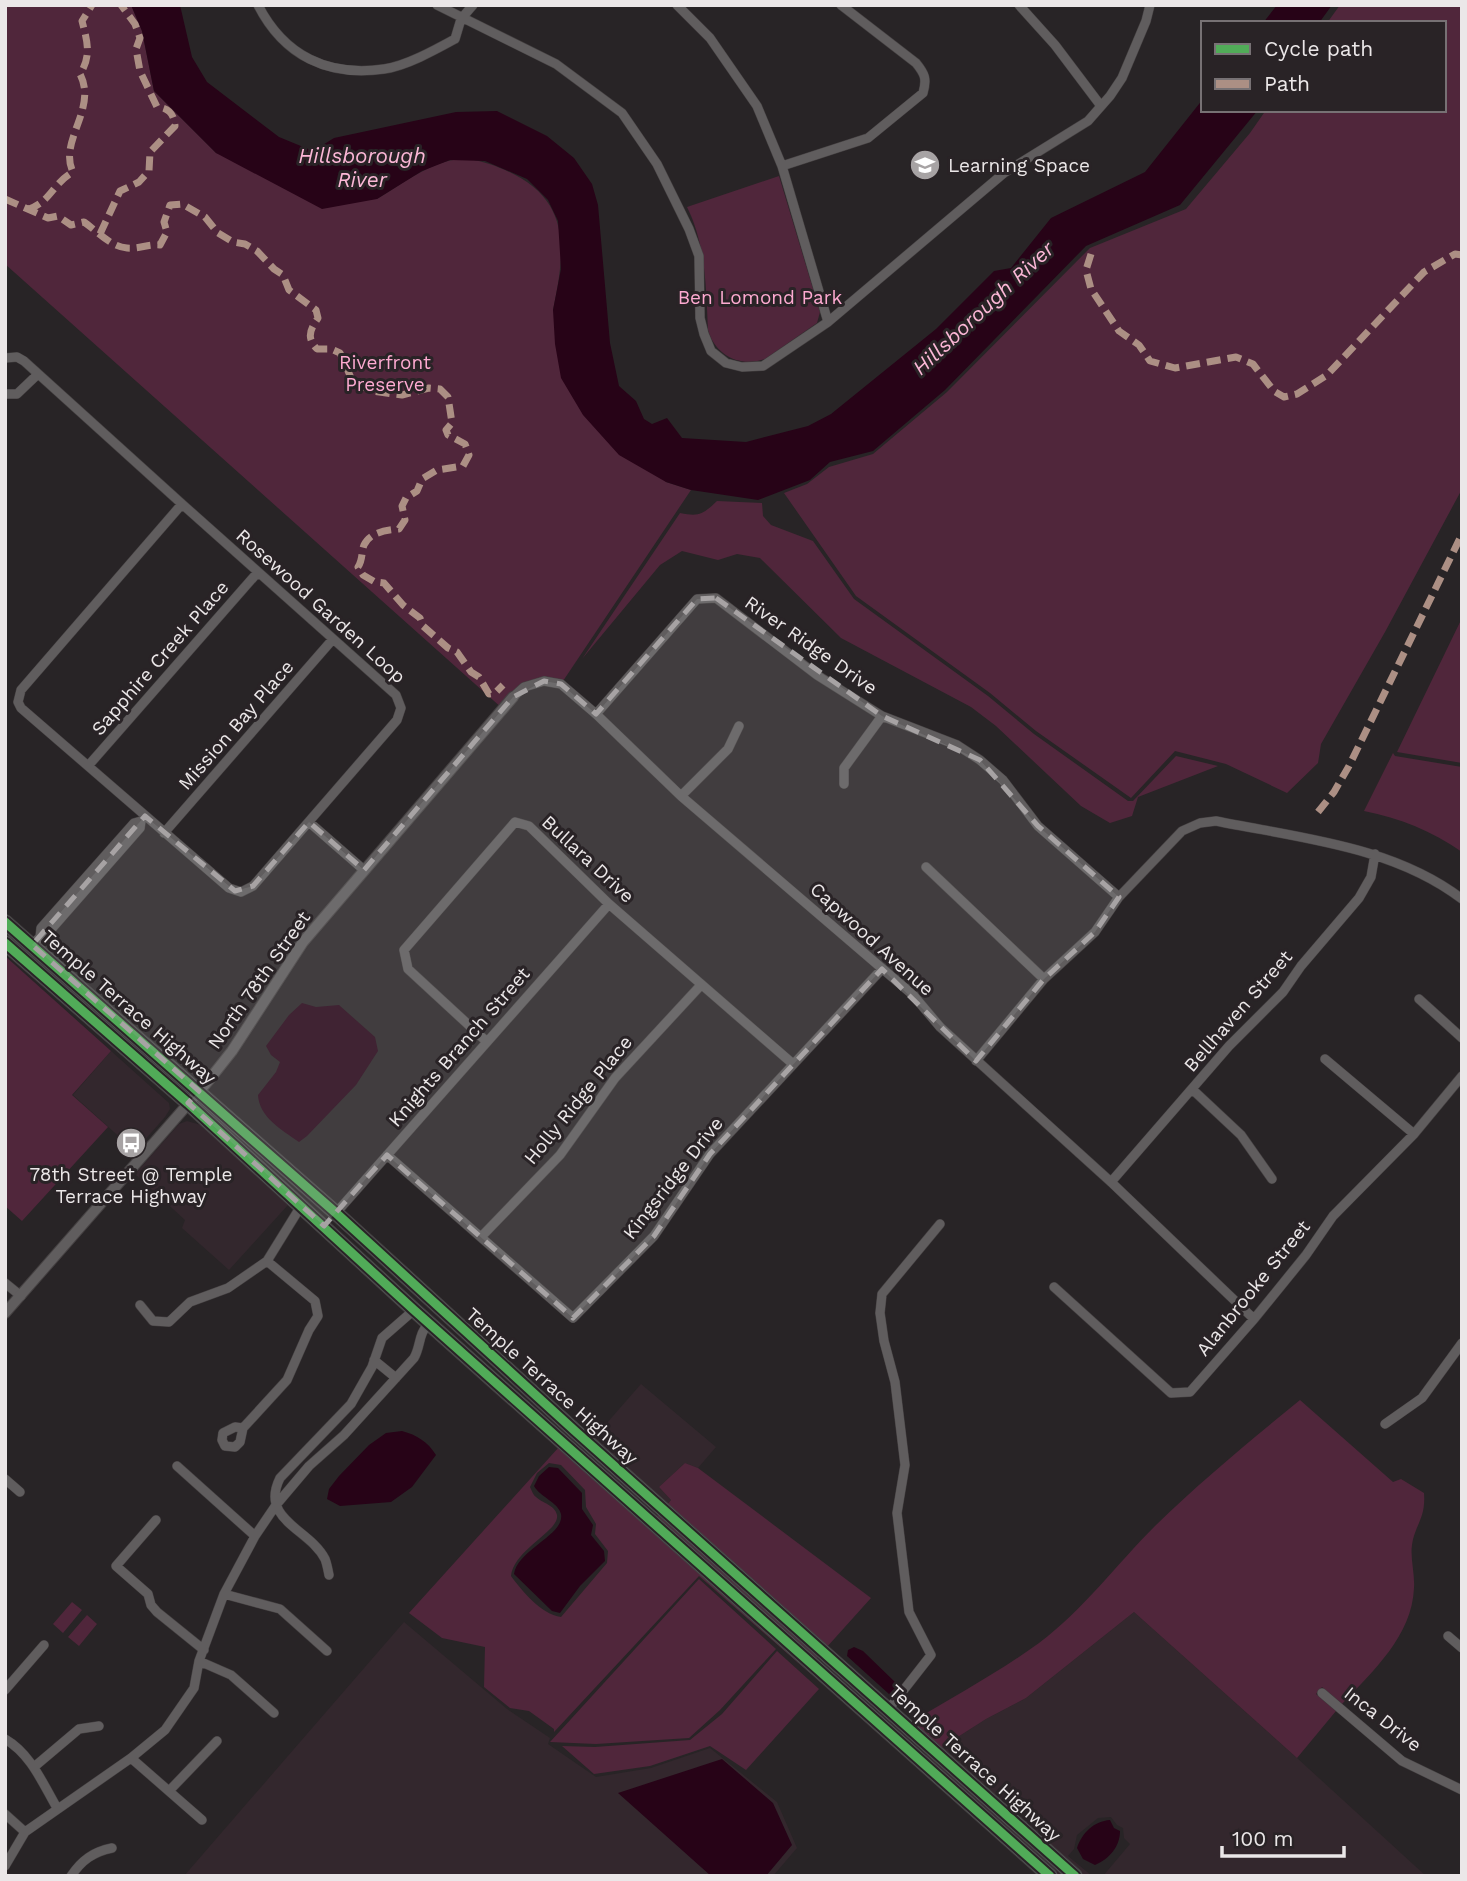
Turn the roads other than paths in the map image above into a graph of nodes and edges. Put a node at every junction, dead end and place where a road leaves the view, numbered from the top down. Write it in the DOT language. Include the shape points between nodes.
graph roads {
  1 [pos="258,5"];
  2 [pos="437,5"];
  3 [pos="473,5"];
  4 [pos="677,5"];
  5 [pos="841,5"];
  6 [pos="1019,5"];
  7 [pos="1150,5"];
  8 [pos="461,19"];
  9 [pos="1101,106"];
  10 [pos="782,166"];
  11 [pos="828,322"];
  12 [pos="5,358"];
  13 [pos="37,374"];
  14 [pos="5,394"];
  15 [pos="182,505"];
  16 [pos="258,572"];
  17 [pos="333,639"];
  18 [pos="513,697"];
  19 [pos="596,714"];
  20 [pos="881,716"];
  21 [pos="739,726"];
  22 [pos="88,766"];
  23 [pos="844,784"];
  24 [pos="681,796"];
  25 [pos="143,819"];
  26 [pos="309,822"];
  27 [pos="164,833"];
  28 [pos="1375,854"];
  29 [pos="926,867"];
  30 [pos="364,870"];
  31 [pos="1119,897"];
  32 [pos="1462,899"];
  33 [pos="609,904"];
  34 [pos="5,922"];
  35 [pos="5,933"];
  36 [pos="36,941"];
  37 [pos="5,943"];
  38 [pos="882,969"];
  39 [pos="1044,979"];
  40 [pos="701,985"];
  41 [pos="1419,999"];
  42 [pos="1462,1038"];
  43 [pos="485,1041"];
  44 [pos="1325,1059"];
  45 [pos="976,1061"];
  46 [pos="793,1064"];
  47 [pos="1462,1076"];
  48 [pos="1193,1090"];
  49 [pos="199,1091"];
  50 [pos="188,1103"];
  51 [pos="1414,1134"];
  52 [pos="387,1155"];
  53 [pos="1272,1179"];
  54 [pos="1111,1182"];
  55 [pos="301,1206"];
  56 [pos="336,1213"];
  57 [pos="940,1224"];
  58 [pos="324,1226"];
  59 [pos="481,1237"];
  60 [pos="267,1261"];
  61 [pos="5,1283"];
  62 [pos="1054,1287"];
  63 [pos="21,1296"];
  64 [pos="140,1305"];
  65 [pos="414,1310"];
  66 [pos="5,1314"];
  67 [pos="1254,1320"];
  68 [pos="429,1323"];
  69 [pos="1462,1343"];
  70 [pos="374,1360"];
  71 [pos="496,1360"];
  72 [pos="396,1378"];
  73 [pos="1385,1424"];
  74 [pos="243,1428"];
  75 [pos="612,1464"];
  76 [pos="177,1466"];
  77 [pos="601,1477"];
  78 [pos="5,1479"];
  79 [pos="20,1492"];
  80 [pos="276,1505"];
  81 [pos="156,1520"];
  82 [pos="255,1536"];
  83 [pos="329,1575"];
  84 [pos="224,1594"];
  85 [pos="1448,1636"];
  86 [pos="44,1645"];
  87 [pos="1462,1648"];
  88 [pos="204,1650"];
  89 [pos="327,1651"];
  90 [pos="826,1654"];
  91 [pos="200,1661"];
  92 [pos="814,1667"];
  93 [pos="5,1690"];
  94 [pos="1322,1693"];
  95 [pos="888,1710"];
  96 [pos="274,1713"];
  97 [pos="99,1726"];
  98 [pos="5,1739"];
  99 [pos="217,1741"];
  100 [pos="131,1758"];
  101 [pos="34,1767"];
  102 [pos="1462,1790"];
  103 [pos="169,1791"];
  104 [pos="57,1808"];
  105 [pos="5,1814"];
  106 [pos="202,1820"];
  107 [pos="25,1832"];
  108 [pos="111,1848"];
  109 [pos="5,1866"];
  110 [pos="71,1876"];
  111 [pos="1050,1876"];
  112 [pos="1075,1876"];
  1 -- 8 [label="street" via="284,43 314,62 349,70 386,69 433,51 455,39"];
  2 -- 8 [label="street"];
  3 -- 8 [label="street"];
  4 -- 10 [label="street" via="710,38 757,106"];
  5 -- 10 [label="street" via="916,63 925,74 923,93 868,138"];
  6 -- 9 [label="street"];
  7 -- 9 [label="street" via="1122,78"];
  8 -- 11 [label="street" via="556,64 622,113 657,164 689,229 698,256 701,318 711,351 726,363 763,366"];
  9 -- 11 [label="street" via="1088,121 1004,173"];
  10 -- 11 [label="street"];
  12 -- 13 [label="street, Rosewood Garden Loop" via="17,357"];
  13 -- 14 [label="street" via="18,394"];
  13 -- 15 [label="street, Rosewood Garden Loop"];
  15 -- 16 [label="street, Rosewood Garden Loop"];
  15 -- 22 [label="street" via="18,696 21,708"];
  16 -- 17 [label="street, Rosewood Garden Loop"];
  16 -- 22 [label="street, Sapphire Creek Place"];
  17 -- 26 [label="street, Rosewood Garden Loop" via="396,695 401,708 397,720"];
  17 -- 27 [label="street, Mission Bay Place"];
  18 -- 19 [label="street, Capwood Avenue" via="524,687 544,681 561,684"];
  18 -- 30 [label="street, North 78th Street"];
  19 -- 20 [label="street, River Ridge Drive" via="697,599 716,598 817,675"];
  19 -- 24 [label="street, Capwood Avenue"];
  20 -- 23 [label="street" via="844,768"];
  20 -- 31 [label="street, River Ridge Drive" via="957,745 980,760 1003,780 1038,825"];
  21 -- 24 [label="street" via="727,749"];
  22 -- 25 [label="street"];
  24 -- 38 [label="street, Capwood Avenue"];
  25 -- 27 [label="street"];
  25 -- 36 [label="street" via="140,828"];
  26 -- 27 [label="street, Rosewood Garden Loop" via="253,886 242,892"];
  26 -- 30 [label="street"];
  28 -- 31 [label="street" via="1216,821 1200,823 1182,831"];
  28 -- 32 [label="street" via="1416,869"];
  28 -- 48 [label="street, Bellhaven Street" via="1371,877 1359,898 1283,992"];
  29 -- 39 [label="street"];
  30 -- 49 [label="street, North 78th Street" via="303,942 232,1051"];
  31 -- 39 [label="street" via="1095,932"];
  33 -- 40 [label="street, Bullara Drive"];
  33 -- 43 [label="street, Knights Branch Street"];
  33 -- 43 [label="street, Bullara Drive" via="529,826 515,822 404,950 408,969"];
  34 -- 36 [label="main road, Temple Terrace Highway"];
  35 -- 36 [label="main road" via="18,944"];
  36 -- 49 [label="main road, Temple Terrace Highway"];
  37 -- 50 [label="main road, Temple Terrace Highway"];
  38 -- 45 [label="street, Capwood Avenue"];
  38 -- 46 [label="street, Kingsridge Drive"];
  39 -- 45 [label="street"];
  40 -- 46 [label="street, Bullara Drive"];
  40 -- 59 [label="street, Holly Ridge Place" via="615,1078 560,1155"];
  41 -- 42 [label="street"];
  43 -- 52 [label="street, Knights Branch Street"];
  44 -- 51 [label="street"];
  45 -- 54 [label="street, Capwood Avenue"];
  46 -- 59 [label="street, Kingsridge Drive" via="710,1154 654,1236 573,1318"];
  47 -- 51 [label="street, Alanbrooke Street"];
  48 -- 53 [label="street" via="1241,1135"];
  48 -- 54 [label="street, Bellhaven Street"];
  49 -- 50 [label="street, North 78th Street"];
  49 -- 56 [label="main road, Temple Terrace Highway"];
  50 -- 55 [label="main road, Temple Terrace Highway"];
  50 -- 63 [label="street, North 78th Street"];
  51 -- 67 [label="street, Alanbrooke Street" via="1333,1216"];
  52 -- 56 [label="street, Knights Branch Street"];
  52 -- 59 [label="street, Kingsridge Drive"];
  54 -- 67 [label="street, Capwood Avenue"];
  55 -- 58 [label="main road, Temple Terrace Highway"];
  55 -- 60 [label="street"];
  56 -- 58 [label="main road"];
  56 -- 71 [label="main road, Temple Terrace Highway"];
  57 -- 95 [label="street" via="882,1294 880,1313 895,1382 905,1465 897,1513 909,1612 931,1654"];
  58 -- 65 [label="main road, Temple Terrace Highway"];
  60 -- 64 [label="street" via="228,1288 190,1302 169,1322 153,1321"];
  60 -- 74 [label="street" via="315,1301 318,1316 287,1380"];
  61 -- 63 [label="street"];
  62 -- 67 [label="street, Alanbrooke Street" via="1171,1393 1190,1392"];
  63 -- 66 [label="street, North 78th Street"];
  65 -- 68 [label="main road, Temple Terrace Highway"];
  65 -- 70 [label="street" via="382,1338"];
  65 -- 71 [label="main road" via="425,1309 470,1347"];
  68 -- 72 [label="street" via="420,1335 419,1350"];
  68 -- 77 [label="main road, Temple Terrace Highway"];
  69 -- 73 [label="street" via="1422,1398"];
  70 -- 72 [label="street"];
  70 -- 80 [label="street" via="351,1404 280,1478 274,1491"];
  71 -- 75 [label="main road, Temple Terrace Highway"];
  72 -- 80 [label="street"];
  75 -- 77 [label="main road"];
  75 -- 90 [label="main road, Temple Terrace Highway"];
  76 -- 82 [label="street"];
  77 -- 92 [label="main road, Temple Terrace Highway"];
  78 -- 79 [label="street"];
  80 -- 82 [label="street"];
  80 -- 83 [label="street" via="282,1517 318,1549"];
  81 -- 88 [label="street" via="116,1566 148,1594 157,1612"];
  82 -- 84 [label="street"];
  84 -- 88 [label="street"];
  84 -- 89 [label="street" via="280,1609"];
  85 -- 87 [label="street"];
  86 -- 93 [label="street"];
  88 -- 91 [label="street"];
  90 -- 92 [label="main road"];
  90 -- 95 [label="main road, Temple Terrace Highway"];
  91 -- 96 [label="street" via="230,1675"];
  91 -- 100 [label="street" via="194,1688 165,1730"];
  92 -- 111 [label="main road, Temple Terrace Highway"];
  94 -- 102 [label="street, Inca Drive" via="1402,1760"];
  95 -- 112 [label="main road, Temple Terrace Highway"];
  97 -- 101 [label="street" via="79,1729"];
  98 -- 101 [label="street"];
  99 -- 103 [label="street"];
  100 -- 103 [label="street"];
  100 -- 104 [label="street"];
  101 -- 104 [label="street"];
  103 -- 106 [label="street"];
  104 -- 107 [label="street"];
  105 -- 107 [label="street"];
  107 -- 109 [label="street"];
  108 -- 110 [label="street" via="80,1863"];
}
